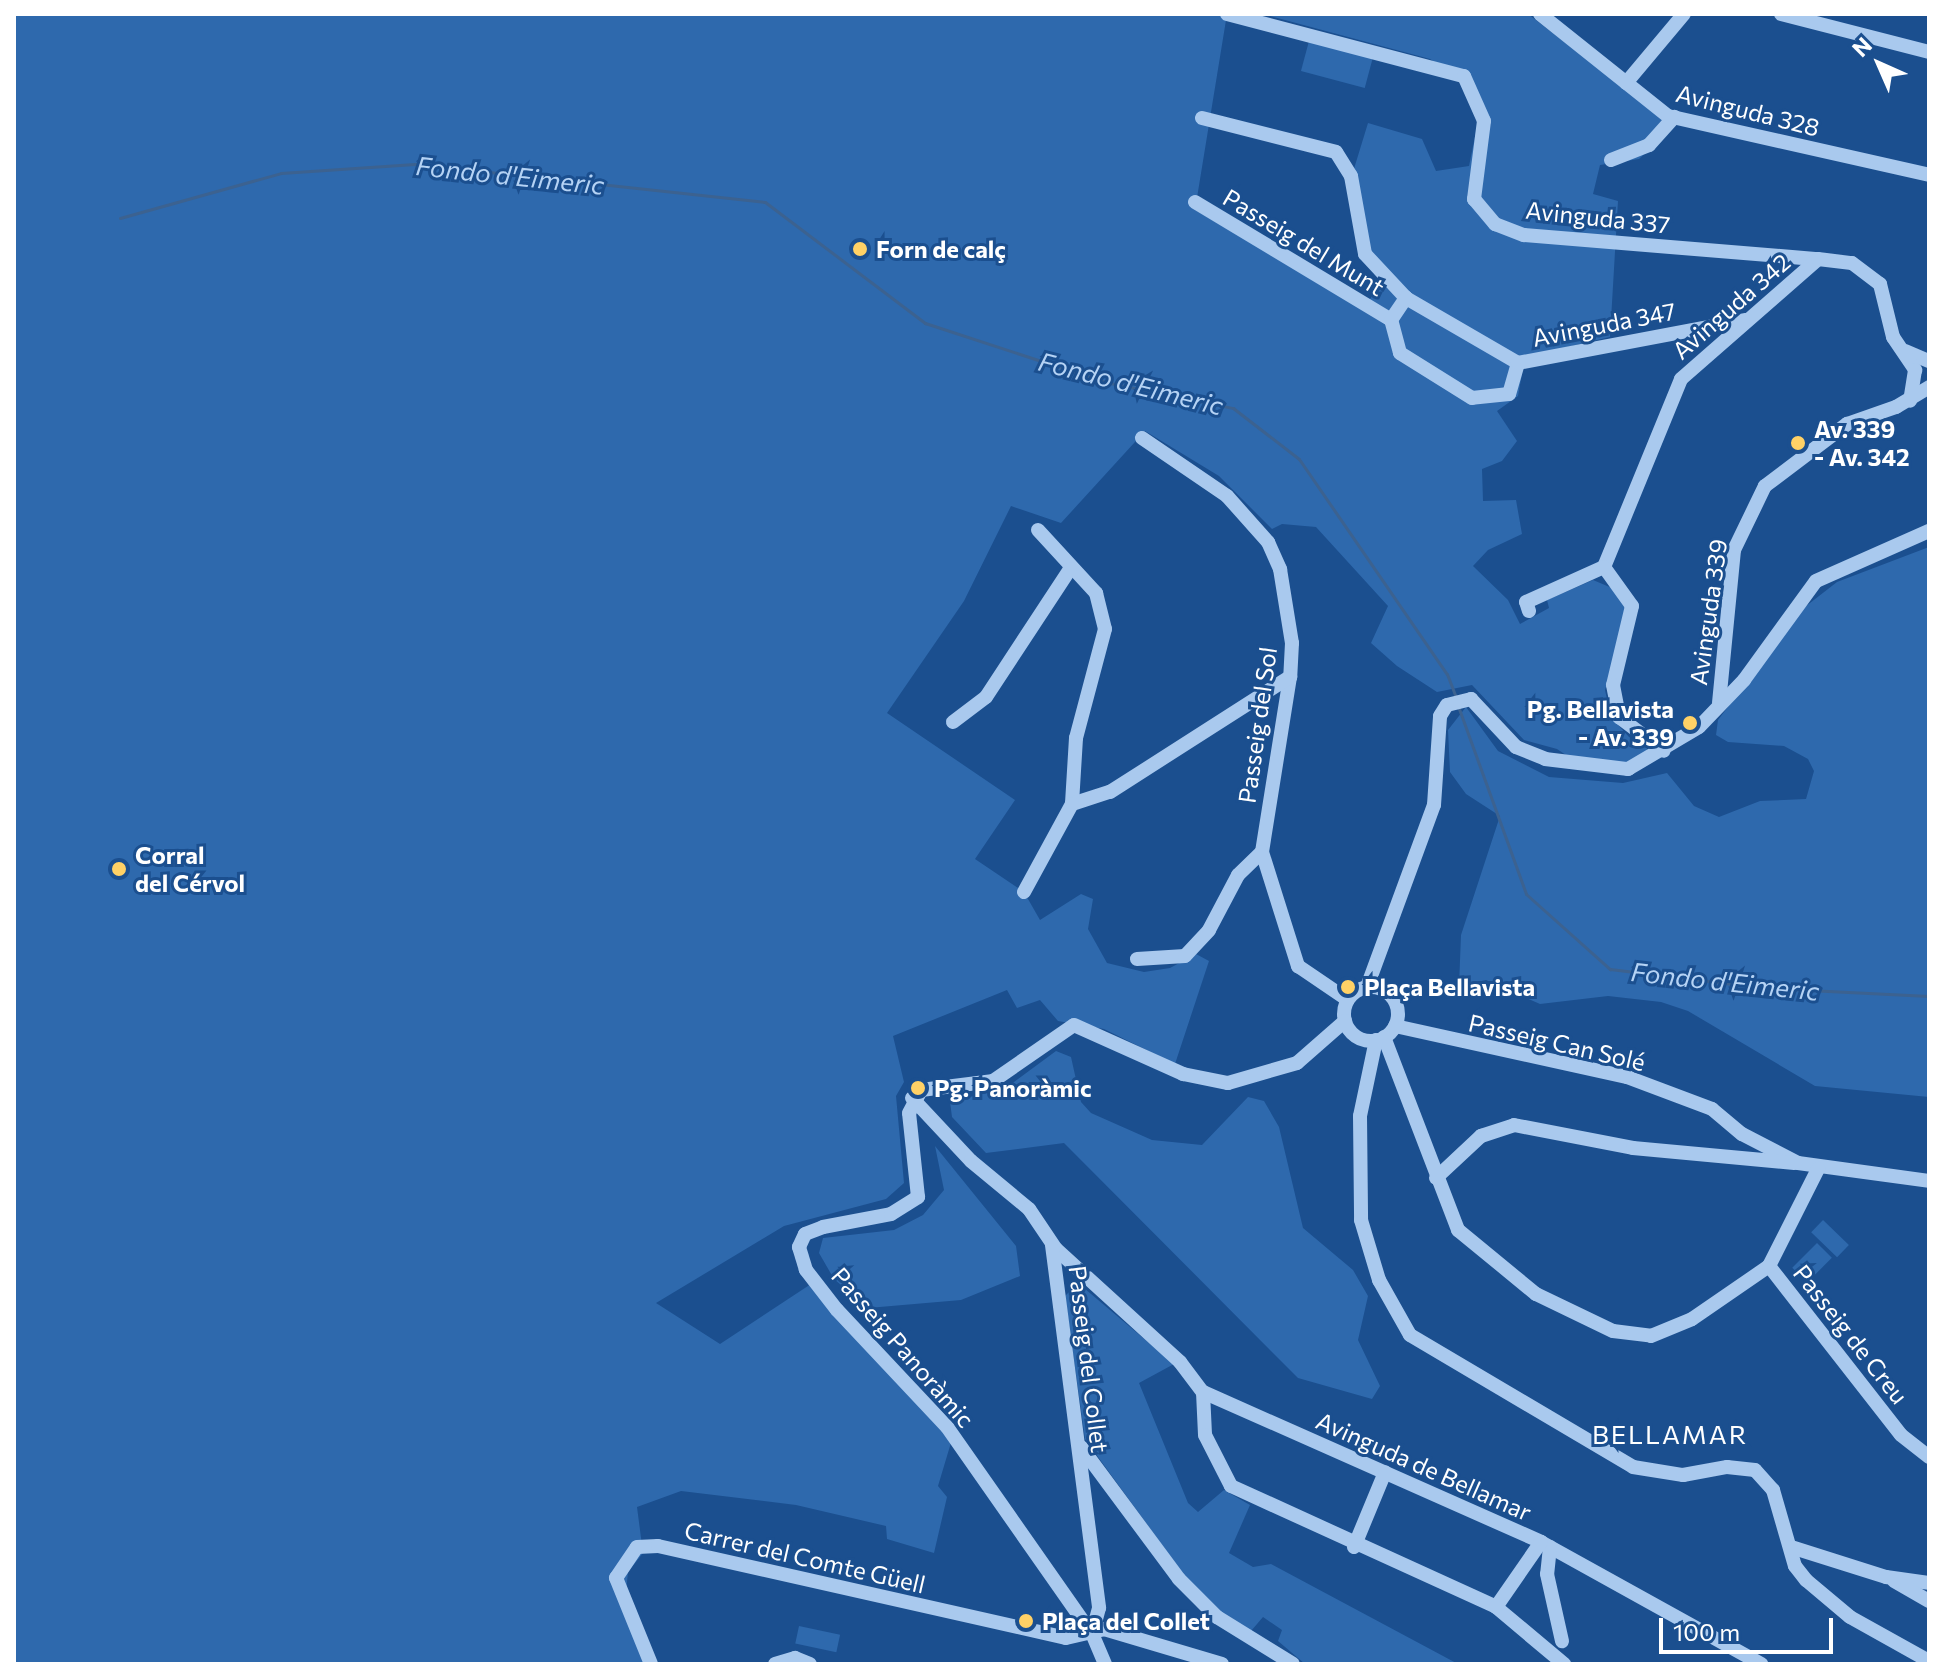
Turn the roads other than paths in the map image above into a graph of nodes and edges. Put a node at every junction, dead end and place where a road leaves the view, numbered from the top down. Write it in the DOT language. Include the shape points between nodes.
graph roads {
  1 [pos="1227,14"];
  2 [pos="1540,14"];
  3 [pos="1684,14"];
  4 [pos="1781,14"];
  5 [pos="1929,52"];
  6 [pos="1626,83"];
  7 [pos="1674,117"];
  8 [pos="1202,118"];
  9 [pos="1611,160"];
  10 [pos="1929,175"];
  11 [pos="1195,202"];
  12 [pos="1818,259"];
  13 [pos="1406,298"];
  14 [pos="1391,320"];
  15 [pos="1746,320"];
  16 [pos="1905,351"];
  17 [pos="1929,361"];
  18 [pos="1518,363"];
  19 [pos="1929,387"];
  20 [pos="1910,401"];
  21 [pos="1142,438"];
  22 [pos="1038,530"];
  23 [pos="1929,531"];
  24 [pos="1604,567"];
  25 [pos="1070,569"];
  26 [pos="1529,611"];
  27 [pos="1290,677"];
  28 [pos="1719,703"];
  29 [pos="953,722"];
  30 [pos="1664,751"];
  31 [pos="1072,804"];
  32 [pos="1262,852"];
  33 [pos="1024,892"];
  34 [pos="1137,959"];
  35 [pos="1367,987"];
  36 [pos="1348,1000"];
  37 [pos="1345,1021"];
  38 [pos="1395,1026"];
  39 [pos="1380,1039"];
  40 [pos="912,1098"];
  41 [pos="1798,1163"];
  42 [pos="1818,1169"];
  43 [pos="1436,1178"];
  44 [pos="1929,1181"];
  45 [pos="1052,1245"];
  46 [pos="1769,1266"];
  47 [pos="1091,1281"];
  48 [pos="1057,1295"];
  49 [pos="1210,1395"];
  50 [pos="1078,1443"];
  51 [pos="1929,1457"];
  52 [pos="1096,1468"];
  53 [pos="1385,1472"];
  54 [pos="1082,1478"];
  55 [pos="1546,1545"];
  56 [pos="1354,1547"];
  57 [pos="1791,1547"];
  58 [pos="1886,1577"];
  59 [pos="1929,1583"];
  60 [pos="1929,1601"];
  61 [pos="1496,1607"];
  62 [pos="1092,1634"];
  63 [pos="1562,1641"];
  64 [pos="1929,1661"];
  65 [pos="651,1664"];
  66 [pos="775,1664"];
  67 [pos="810,1664"];
  68 [pos="1105,1664"];
  69 [pos="1222,1664"];
  70 [pos="1293,1664"];
  71 [pos="1564,1664"];
  72 [pos="1761,1664"];
  1 -- 12 [label="street, Avinguda 337" via="1464,76 1484,121 1474,199 1495,224 1524,235"];
  2 -- 6 [label="street, Avinguda 328"];
  3 -- 6 [label="street"];
  4 -- 5 [label="street"];
  6 -- 7 [label="street, Avinguda 328"];
  7 -- 9 [label="street" via="1649,145"];
  7 -- 10 [label="street, Avinguda 328"];
  8 -- 13 [label="street" via="1336,152 1351,176 1365,254"];
  11 -- 14 [label="street, Passeig del Munt"];
  12 -- 15 [label="street, Avinguda 342"];
  12 -- 16 [label="street, Avinguda 342" via="1852,263 1874,276 1888,299 1893,337"];
  13 -- 14 [label="street"];
  13 -- 18 [label="street"];
  14 -- 18 [label="street" via="1400,353 1472,398 1509,394"];
  15 -- 18 [label="street, Avinguda 347"];
  15 -- 24 [label="street, Avinguda 342" via="1681,379"];
  16 -- 17 [label="street"];
  16 -- 20 [label="street, Avinguda 342" via="1916,376"];
  19 -- 20 [label="street, Avinguda 339"];
  20 -- 28 [label="street, Avinguda 339" via="1847,424 1765,486 1734,550"];
  21 -- 27 [label="street, Passeig del Sol" via="1227,496 1268,542 1287,614"];
  22 -- 25 [label="street"];
  23 -- 28 [label="street" via="1816,581 1744,680"];
  24 -- 26 [label="street" via="1526,602"];
  24 -- 30 [label="street" via="1632,606 1613,685 1619,717"];
  25 -- 29 [label="street" via="986,697"];
  25 -- 31 [label="street" via="1096,593 1105,629 1076,738"];
  27 -- 31 [label="street" via="1110,792"];
  27 -- 32 [label="street, Passeig del Sol"];
  28 -- 30 [label="street"];
  30 -- 35 [label="street" via="1628,769 1545,759 1516,747 1474,702 1456,700 1440,716 1434,805"];
  31 -- 33 [label="street"];
  32 -- 34 [label="street" via="1238,875 1209,930 1185,956"];
  32 -- 36 [label="street, Passeig del Sol" via="1298,966"];
  35 -- 36 [label="street"];
  35 -- 38 [label="street" via="1393,997"];
  36 -- 37 [label="street"];
  37 -- 39 [label="street" via="1352,1033"];
  37 -- 40 [label="street" via="1297,1063 1228,1083 1183,1074 1074,1025 993,1081 931,1086"];
  38 -- 39 [label="street"];
  38 -- 41 [label="street, Passeig Can Solé" via="1627,1077 1712,1109 1742,1134"];
  39 -- 43 [label="street, Passeig de Creu"];
  39 -- 57 [label="street" via="1360,1116 1361,1220 1379,1280 1410,1335 1633,1467 1683,1475 1727,1467 1755,1470 1773,1490"];
  40 -- 45 [label="street, Avinguda de Bellamar" via="1029,1209"];
  40 -- 62 [label="street, Passeig Panoràmic" via="918,1197 891,1214 805,1234 800,1255 889,1373 947,1427"];
  41 -- 42 [label="street, Passeig Can Solé"];
  41 -- 43 [label="street" via="1633,1148 1514,1125 1481,1136"];
  42 -- 44 [label="street, Passeig Can Solé"];
  42 -- 46 [label="street"];
  43 -- 46 [label="street, Passeig de Creu" via="1458,1230 1477,1251 1536,1294 1631,1336 1672,1329"];
  45 -- 47 [label="street, Avinguda de Bellamar"];
  45 -- 48 [label="street, Passeig del Collet"];
  46 -- 51 [label="street, Passeig de Creu" via="1901,1435"];
  47 -- 48 [label="street" via="1072,1278"];
  47 -- 49 [label="street, Avinguda de Bellamar" via="1172,1353"];
  48 -- 50 [label="street, Passeig del Collet"];
  49 -- 53 [label="street, Avinguda de Bellamar"];
  49 -- 56 [label="street" via="1203,1422 1231,1486"];
  50 -- 52 [label="street"];
  50 -- 54 [label="street, Passeig del Collet"];
  52 -- 54 [label="street, Passeig del Collet"];
  52 -- 70 [label="street" via="1207,1607"];
  53 -- 55 [label="street, Avinguda de Bellamar"];
  53 -- 56 [label="street"];
  54 -- 62 [label="street, Passeig del Collet" via="1099,1608"];
  55 -- 61 [label="street"];
  55 -- 63 [label="street"];
  55 -- 72 [label="street, Avinguda de Bellamar"];
  56 -- 61 [label="street"];
  57 -- 58 [label="street"];
  57 -- 64 [label="street" via="1806,1580 1850,1617"];
  58 -- 59 [label="street"];
  58 -- 60 [label="street"];
  61 -- 71 [label="street"];
  62 -- 65 [label="street, Carrer del Comte Güell" via="1066,1638 658,1546 637,1547 616,1578"];
  62 -- 68 [label="street"];
  62 -- 69 [label="street" via="1130,1635"];
  66 -- 67 [label="street" via="795,1658"];
}
